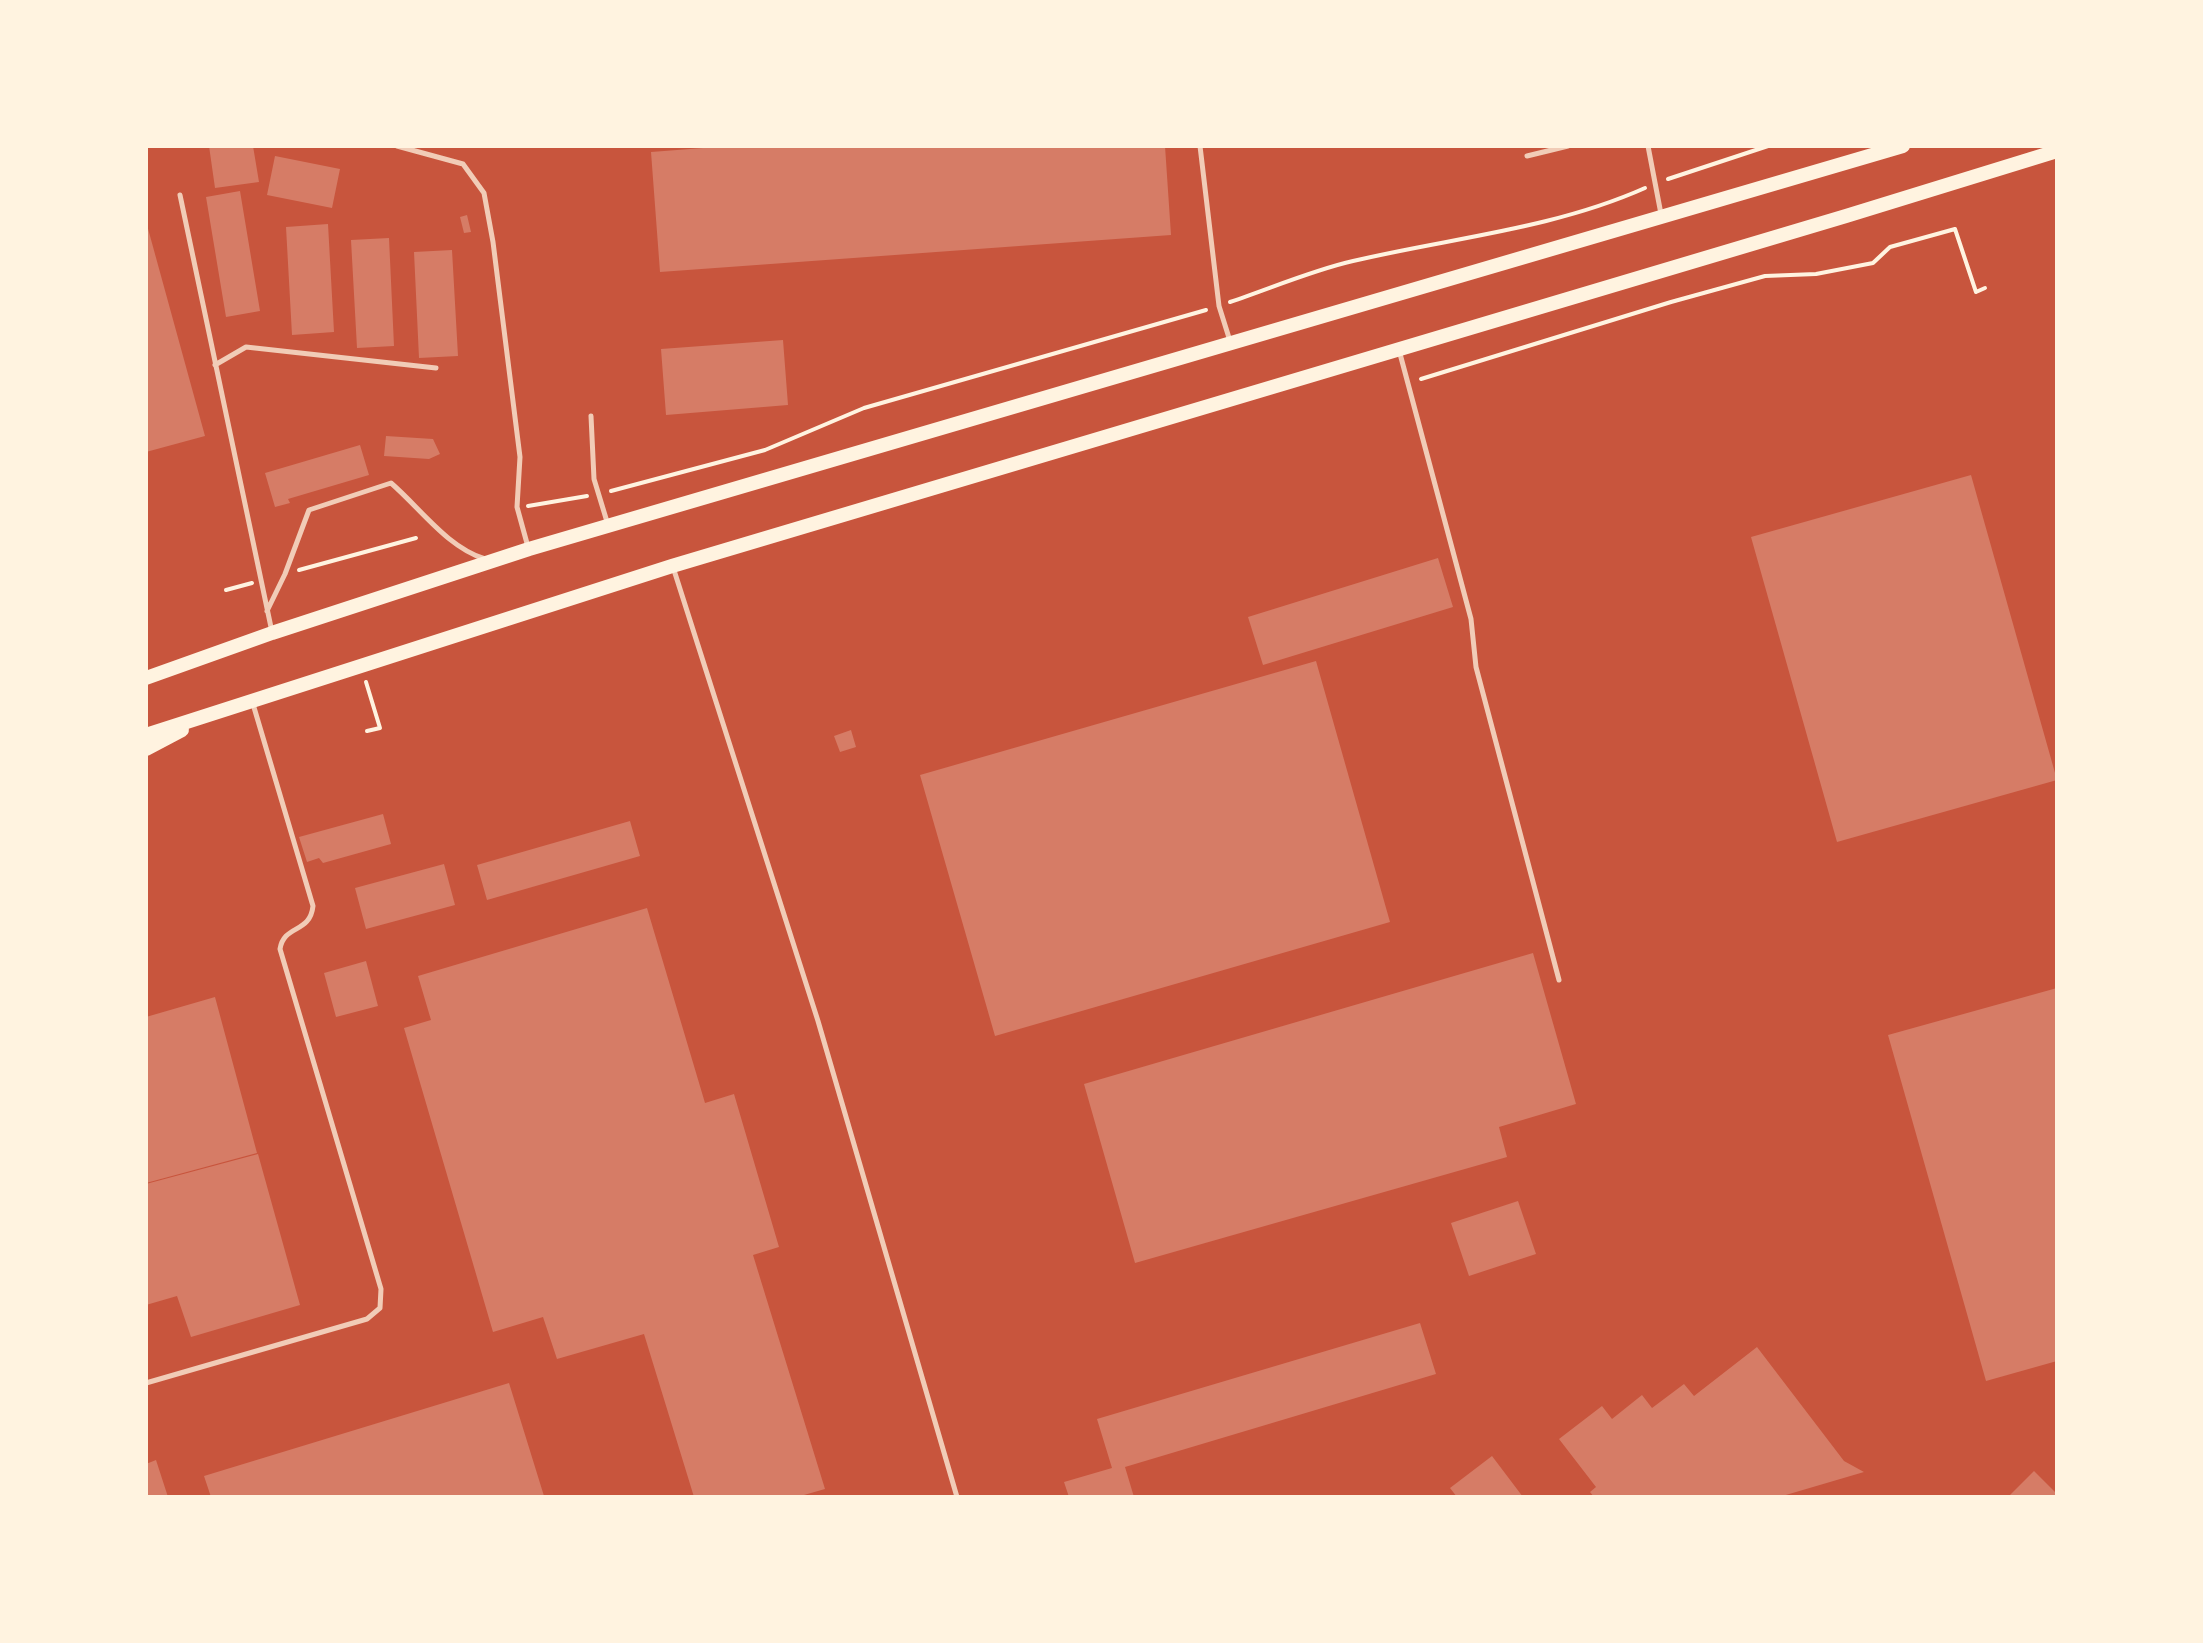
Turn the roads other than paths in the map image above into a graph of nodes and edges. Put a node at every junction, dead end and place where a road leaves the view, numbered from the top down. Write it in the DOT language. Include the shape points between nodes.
graph roads {
  1 [pos="397,146"];
  2 [pos="1200,146"];
  3 [pos="1568,146"];
  4 [pos="1648,146"];
  5 [pos="1903,146"];
  6 [pos="2057,151"];
  7 [pos="1527,156"];
  8 [pos="180,195"];
  9 [pos="1662,215"];
  10 [pos="1230,342"];
  11 [pos="1398,349"];
  12 [pos="215,365"];
  13 [pos="436,368"];
  14 [pos="591,416"];
  15 [pos="608,526"];
  16 [pos="529,549"];
  17 [pos="490,561"];
  18 [pos="672,566"];
  19 [pos="266,612"];
  20 [pos="272,633"];
  21 [pos="146,676"];
  22 [pos="252,701"];
  23 [pos="222,710"];
  24 [pos="146,735"];
  25 [pos="146,749"];
  26 [pos="1559,980"];
  27 [pos="146,1383"];
  28 [pos="957,1497"];
  1 -- 16 [label="lane" via="463,164 484,193 520,457 517,507"];
  2 -- 10 [label="lane" via="1219,306"];
  3 -- 7 [label="lane"];
  4 -- 9 [label="lane"];
  5 -- 9 [label="main road"];
  6 -- 11 [label="main road"];
  8 -- 12 [label="lane"];
  9 -- 10 [label="main road"];
  10 -- 15 [label="main road"];
  11 -- 18 [label="main road"];
  11 -- 26 [label="lane"];
  12 -- 13 [label="lane" via="246,347"];
  12 -- 19 [label="lane"];
  14 -- 15 [label="lane" via="594,479"];
  15 -- 16 [label="main road"];
  16 -- 17 [label="main road"];
  17 -- 19 [label="lane" via="438,530 391,483 309,510"];
  17 -- 20 [label="main road"];
  18 -- 22 [label="main road"];
  18 -- 28 [label="lane" via="818,1021"];
  19 -- 20 [label="lane"];
  20 -- 21 [label="main road"];
  22 -- 23 [label="main road"];
  22 -- 27 [label="lane" via="313,906 308,924 281,940 280,949 381,1289 380,1308 367,1319"];
  23 -- 24 [label="main road"];
  23 -- 25 [label="main road"];
}
